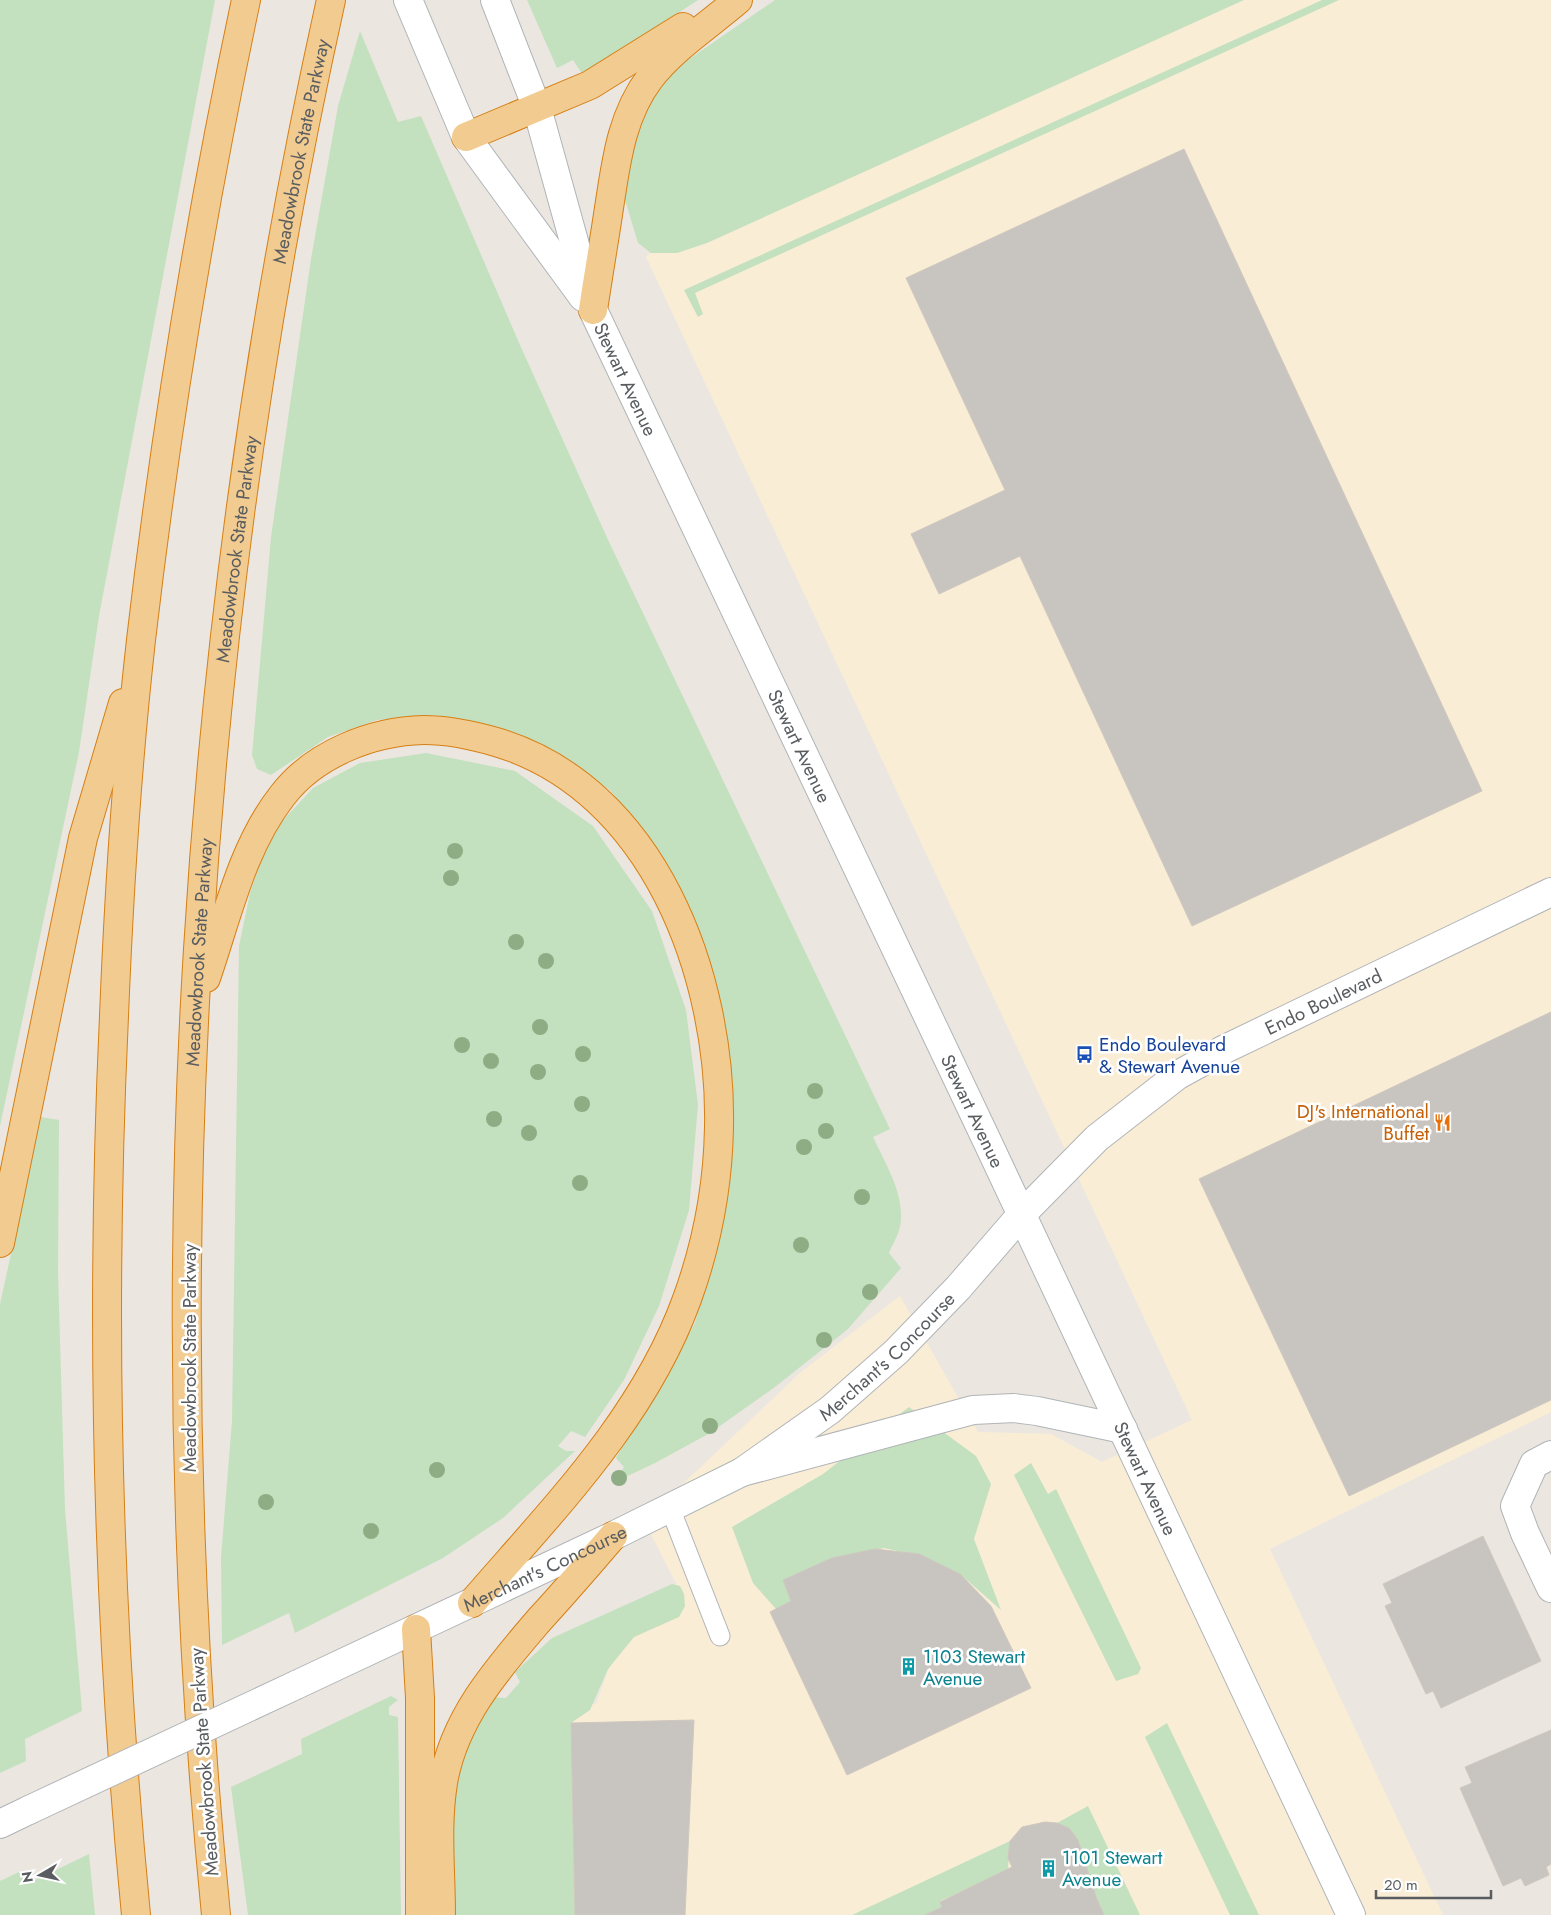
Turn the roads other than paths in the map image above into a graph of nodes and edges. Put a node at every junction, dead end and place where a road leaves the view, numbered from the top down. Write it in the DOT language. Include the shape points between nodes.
graph roads {
  1 [pos="246,0"];
  2 [pos="331,0"];
  3 [pos="408,0"];
  4 [pos="495,0"];
  5 [pos="730,0"];
  6 [pos="738,0"];
  7 [pos="537,108"];
  8 [pos="466,138"];
  9 [pos="593,310"];
  10 [pos="141,642"];
  11 [pos="1551,892"];
  12 [pos="195,1010"];
  13 [pos="1022,1214"];
  14 [pos="0,1243"];
  15 [pos="1123,1429"];
  16 [pos="1551,1456"];
  17 [pos="742,1472"];
  18 [pos="670,1508"];
  19 [pos="613,1536"];
  20 [pos="1551,1588"];
  21 [pos="472,1603"];
  22 [pos="416,1629"];
  23 [pos="720,1636"];
  24 [pos="0,1824"];
  25 [pos="136,1915"];
  26 [pos="216,1915"];
  27 [pos="420,1915"];
  28 [pos="441,1915"];
  29 [pos="1351,1915"];
  1 -- 10 [label="highway" via="204,205 182,340"];
  2 -- 12 [label="highway, Meadowbrook State Parkway" via="284,233 242,497 212,761"];
  3 -- 8 [label="main road, Stewart Avenue"];
  4 -- 7 [label="main road, Stewart Avenue"];
  5 -- 7 [label="highway" via="590,85"];
  6 -- 9 [label="highway" via="665,61 636,100 618,150"];
  7 -- 8 [label="highway"];
  7 -- 9 [label="main road, Stewart Avenue"];
  8 -- 9 [label="main road, Stewart Avenue"];
  9 -- 13 [label="main road, Stewart Avenue"];
  10 -- 14 [label="highway" via="83,838"];
  10 -- 25 [label="highway" via="117,935 109,1132 107,1324 108,1444 118,1680"];
  11 -- 13 [label="main road, Endo Boulevard" via="1225,1049 1178,1075 1097,1138"];
  12 -- 21 [label="highway" via="257,833 270,813 299,777 316,765 353,745 381,737 417,730 465,733 514,747 560,769 583,786 623,825 671,902 704,992 718,1092 719,1126 713,1198 698,1265 674,1333 626,1417 600,1453"];
  12 -- 26 [label="highway, Meadowbrook State Parkway" via="188,1261 191,1533 195,1663"];
  13 -- 15 [label="main road, Stewart Avenue"];
  13 -- 17 [label="main road, Merchant's Concourse" via="952,1295 896,1352 830,1410"];
  15 -- 17 [label="main road" via="1014,1408 973,1410"];
  15 -- 29 [label="main road, Stewart Avenue"];
  16 -- 20 [label="main road" via="1534,1464 1514,1506"];
  17 -- 18 [label="main road, Merchant's Concourse"];
  18 -- 19 [label="main road, Merchant's Concourse"];
  18 -- 23 [label="lane"];
  19 -- 21 [label="main road, Merchant's Concourse"];
  19 -- 28 [label="highway" via="501,1665 476,1699 456,1737 443,1782 440,1809"];
  21 -- 22 [label="main road, Merchant's Concourse"];
  22 -- 24 [label="main road, Merchant's Concourse, bridge"];
  22 -- 27 [label="highway" via="420,1698"];
}
